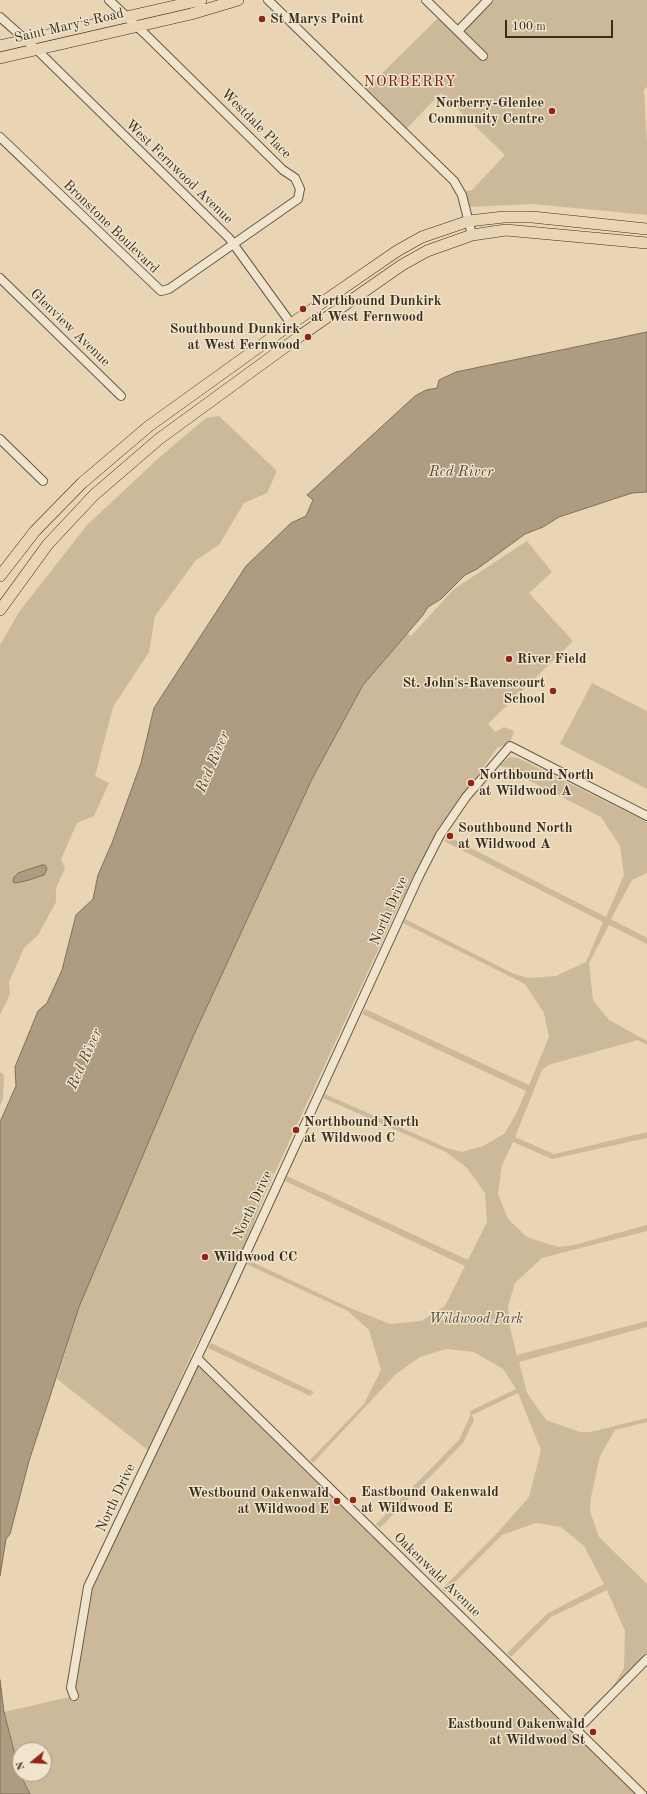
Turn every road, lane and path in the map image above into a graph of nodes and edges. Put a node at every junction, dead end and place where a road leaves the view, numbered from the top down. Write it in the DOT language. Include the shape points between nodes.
graph roads {
  1 [pos="109,0"];
  2 [pos="201,0"];
  3 [pos="238,0"];
  4 [pos="268,0"];
  5 [pos="426,0"];
  6 [pos="488,0"];
  7 [pos="0,17"];
  8 [pos="126,17"];
  9 [pos="138,26"];
  10 [pos="458,31"];
  11 [pos="24,40"];
  12 [pos="0,46"];
  13 [pos="36,49"];
  14 [pos="483,56"];
  15 [pos="0,58"];
  16 [pos="0,138"];
  17 [pos="469,221"];
  18 [pos="647,229"];
  19 [pos="472,235"];
  20 [pos="232,243"];
  21 [pos="647,243"];
  22 [pos="0,278"];
  23 [pos="291,324"];
  24 [pos="300,336"];
  25 [pos="121,396"];
  26 [pos="0,439"];
  27 [pos="43,481"];
  28 [pos="78,487"];
  29 [pos="89,500"];
  30 [pos="0,576"];
  31 [pos="0,610"];
  32 [pos="647,816"];
  33 [pos="196,1358"];
  34 [pos="645,1665"];
  35 [pos="74,1696"];
  36 [pos="577,1730"];
  37 [pos="642,1794"];
  1 -- 8 [label="street, Westdale Place"];
  2 -- 8 [label="main road, Saint Mary's Road"];
  3 -- 9 [label="main road, Saint Mary's Road"];
  4 -- 17 [label="street" via="443,168 462,195"];
  5 -- 10 [label="street"];
  6 -- 10 [label="street"];
  7 -- 11 [label="street, West Fernwood Avenue"];
  8 -- 9 [label="street, Westdale Place"];
  8 -- 11 [label="main road, Saint Mary's Road"];
  9 -- 13 [label="main road, Saint Mary's Road"];
  9 -- 20 [label="street, Westdale Place" via="283,170 295,178 300,188 298,199"];
  10 -- 14 [label="street"];
  11 -- 12 [label="main road, Saint Mary's Road"];
  11 -- 13 [label="street, West Fernwood Avenue"];
  13 -- 15 [label="main road, Saint Mary's Road"];
  13 -- 20 [label="street, West Fernwood Avenue"];
  16 -- 20 [label="street, Bronstone Boulevard" via="161,291 169,289"];
  17 -- 18 [label="main road" via="532,217"];
  17 -- 19 [label="street"];
  17 -- 23 [label="main road" via="422,237 397,251"];
  19 -- 21 [label="main road" via="506,230"];
  19 -- 24 [label="main road" via="421,254"];
  20 -- 23 [label="street, West Fernwood Avenue"];
  22 -- 25 [label="street, Glenview Avenue"];
  23 -- 24 [label="street, West Fernwood Avenue"];
  23 -- 28 [label="main road" via="149,426"];
  24 -- 29 [label="main road" via="159,439"];
  26 -- 27 [label="street"];
  28 -- 29 [label="main road"];
  28 -- 30 [label="main road" via="35,531"];
  29 -- 31 [label="main road" via="48,544"];
  32 -- 33 [label="street, North Drive" via="510,746 466,797 440,835 418,876"];
  33 -- 35 [label="street, North Drive" via="88,1587 71,1688"];
  33 -- 36 [label="street, Oakenwald Avenue"];
  34 -- 36 [label="street"];
  36 -- 37 [label="street, Oakenwald Avenue"];
}
